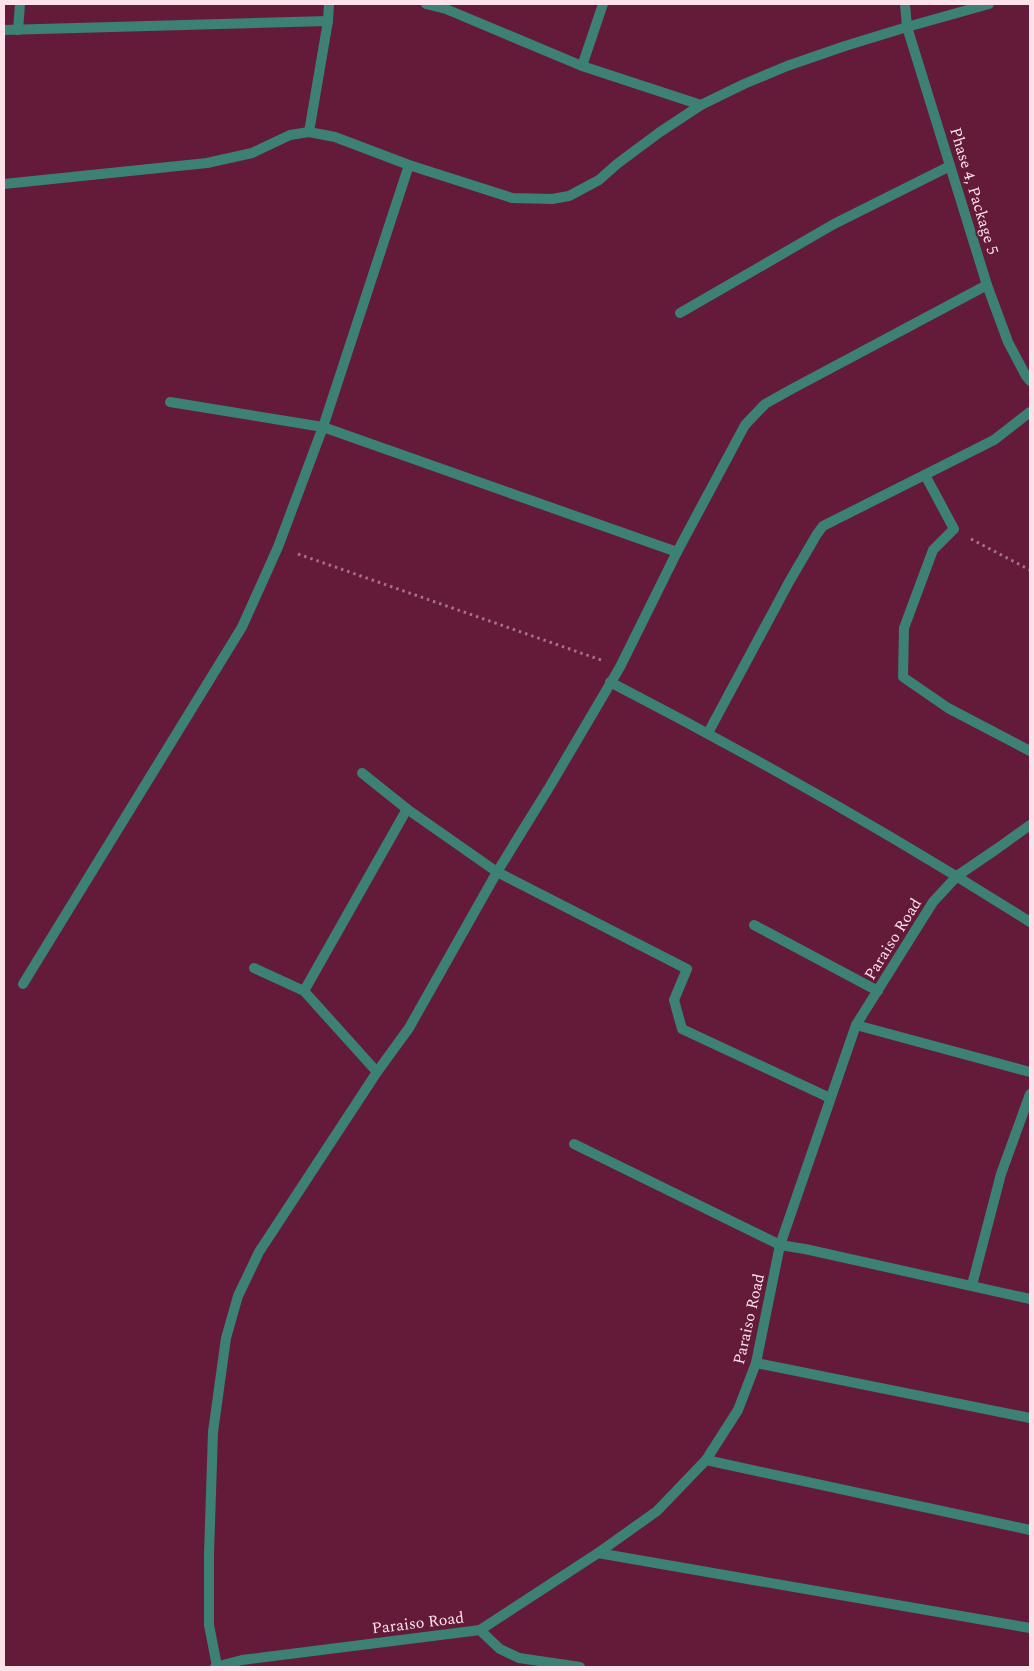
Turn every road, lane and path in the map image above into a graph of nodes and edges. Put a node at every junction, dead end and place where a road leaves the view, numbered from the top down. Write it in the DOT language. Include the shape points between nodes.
graph roads {
  1 [pos="20,4"];
  2 [pos="329,4"];
  3 [pos="426,4"];
  4 [pos="603,4"];
  5 [pos="905,4"];
  6 [pos="990,4"];
  7 [pos="447,6"];
  8 [pos="328,21"];
  9 [pos="907,26"];
  10 [pos="4,30"];
  11 [pos="18,30"];
  12 [pos="582,66"];
  13 [pos="701,105"];
  14 [pos="309,132"];
  15 [pos="409,165"];
  16 [pos="950,166"];
  17 [pos="4,184"];
  18 [pos="987,285"];
  19 [pos="680,313"];
  20 [pos="1030,381"];
  21 [pos="170,402"];
  22 [pos="1030,412"];
  23 [pos="323,427"];
  24 [pos="925,475"];
  25 [pos="954,529"];
  26 [pos="278,547"];
  27 [pos="676,552"];
  28 [pos="1030,570"];
  29 [pos="620,667"];
  30 [pos="610,682"];
  31 [pos="708,732"];
  32 [pos="1030,751"];
  33 [pos="362,773"];
  34 [pos="407,809"];
  35 [pos="1030,825"];
  36 [pos="497,872"];
  37 [pos="957,876"];
  38 [pos="1030,922"];
  39 [pos="754,925"];
  40 [pos="254,968"];
  41 [pos="23,984"];
  42 [pos="304,991"];
  43 [pos="878,991"];
  44 [pos="856,1025"];
  45 [pos="377,1072"];
  46 [pos="1030,1072"];
  47 [pos="1030,1094"];
  48 [pos="830,1098"];
  49 [pos="574,1144"];
  50 [pos="780,1245"];
  51 [pos="972,1285"];
  52 [pos="1030,1299"];
  53 [pos="756,1363"];
  54 [pos="1030,1418"];
  55 [pos="706,1460"];
  56 [pos="1030,1530"];
  57 [pos="598,1554"];
  58 [pos="1030,1628"];
  59 [pos="480,1630"];
  60 [pos="216,1667"];
  61 [pos="580,1667"];
  1 -- 11 [label="street"];
  2 -- 8 [label="street"];
  3 -- 7 [label="street"];
  4 -- 12 [label="street"];
  5 -- 9 [label="street, Phase 4, Package 5"];
  6 -- 9 [label="street"];
  7 -- 12 [label="street"];
  8 -- 11 [label="street"];
  8 -- 14 [label="street"];
  9 -- 13 [label="street" via="787,66"];
  9 -- 16 [label="street, Phase 4, Package 5"];
  10 -- 11 [label="street"];
  12 -- 13 [label="street"];
  13 -- 15 [label="street" via="660,132 599,180 569,196 512,198"];
  14 -- 15 [label="street" via="335,137"];
  14 -- 17 [label="street" via="290,135 252,153 207,164"];
  15 -- 23 [label="street"];
  16 -- 18 [label="street, Phase 4, Package 5"];
  16 -- 19 [label="street" via="834,224"];
  18 -- 20 [label="street, Phase 4, Package 5" via="1008,342"];
  18 -- 27 [label="street" via="765,404 745,425"];
  21 -- 23 [label="street"];
  22 -- 24 [label="street" via="994,440"];
  23 -- 26 [label="street"];
  23 -- 27 [label="street"];
  24 -- 25 [label="street"];
  24 -- 31 [label="street" via="834,520 816,534"];
  25 -- 28 [label="path"];
  25 -- 32 [label="street" via="933,550 904,628 903,677 948,708"];
  26 -- 29 [label="path"];
  26 -- 41 [label="street" via="242,627"];
  27 -- 29 [label="street"];
  29 -- 30 [label="street"];
  30 -- 31 [label="street"];
  30 -- 36 [label="street"];
  31 -- 37 [label="street"];
  33 -- 34 [label="street"];
  34 -- 36 [label="street"];
  34 -- 42 [label="street"];
  35 -- 37 [label="street, Paraiso Road"];
  36 -- 45 [label="street" via="410,1028"];
  36 -- 48 [label="street" via="687,969 674,1000 682,1029"];
  37 -- 38 [label="street"];
  37 -- 43 [label="street, Paraiso Road" via="933,902"];
  39 -- 43 [label="street"];
  40 -- 42 [label="street"];
  42 -- 45 [label="street"];
  43 -- 44 [label="street, Paraiso Road"];
  44 -- 46 [label="street"];
  44 -- 48 [label="street, Paraiso Road"];
  45 -- 60 [label="street" via="259,1252 238,1296 226,1338 213,1432 209,1554 209,1625"];
  47 -- 51 [label="street" via="1001,1174"];
  48 -- 50 [label="street, Paraiso Road"];
  49 -- 50 [label="street"];
  50 -- 51 [label="street"];
  50 -- 53 [label="street, Paraiso Road"];
  51 -- 52 [label="street"];
  53 -- 54 [label="street"];
  53 -- 55 [label="street, Paraiso Road" via="738,1410"];
  55 -- 56 [label="street"];
  55 -- 57 [label="street, Paraiso Road" via="656,1511"];
  57 -- 58 [label="street"];
  57 -- 59 [label="street, Paraiso Road"];
  59 -- 60 [label="street, Paraiso Road" via="242,1660"];
  59 -- 61 [label="street" via="500,1649 519,1658"];
}
